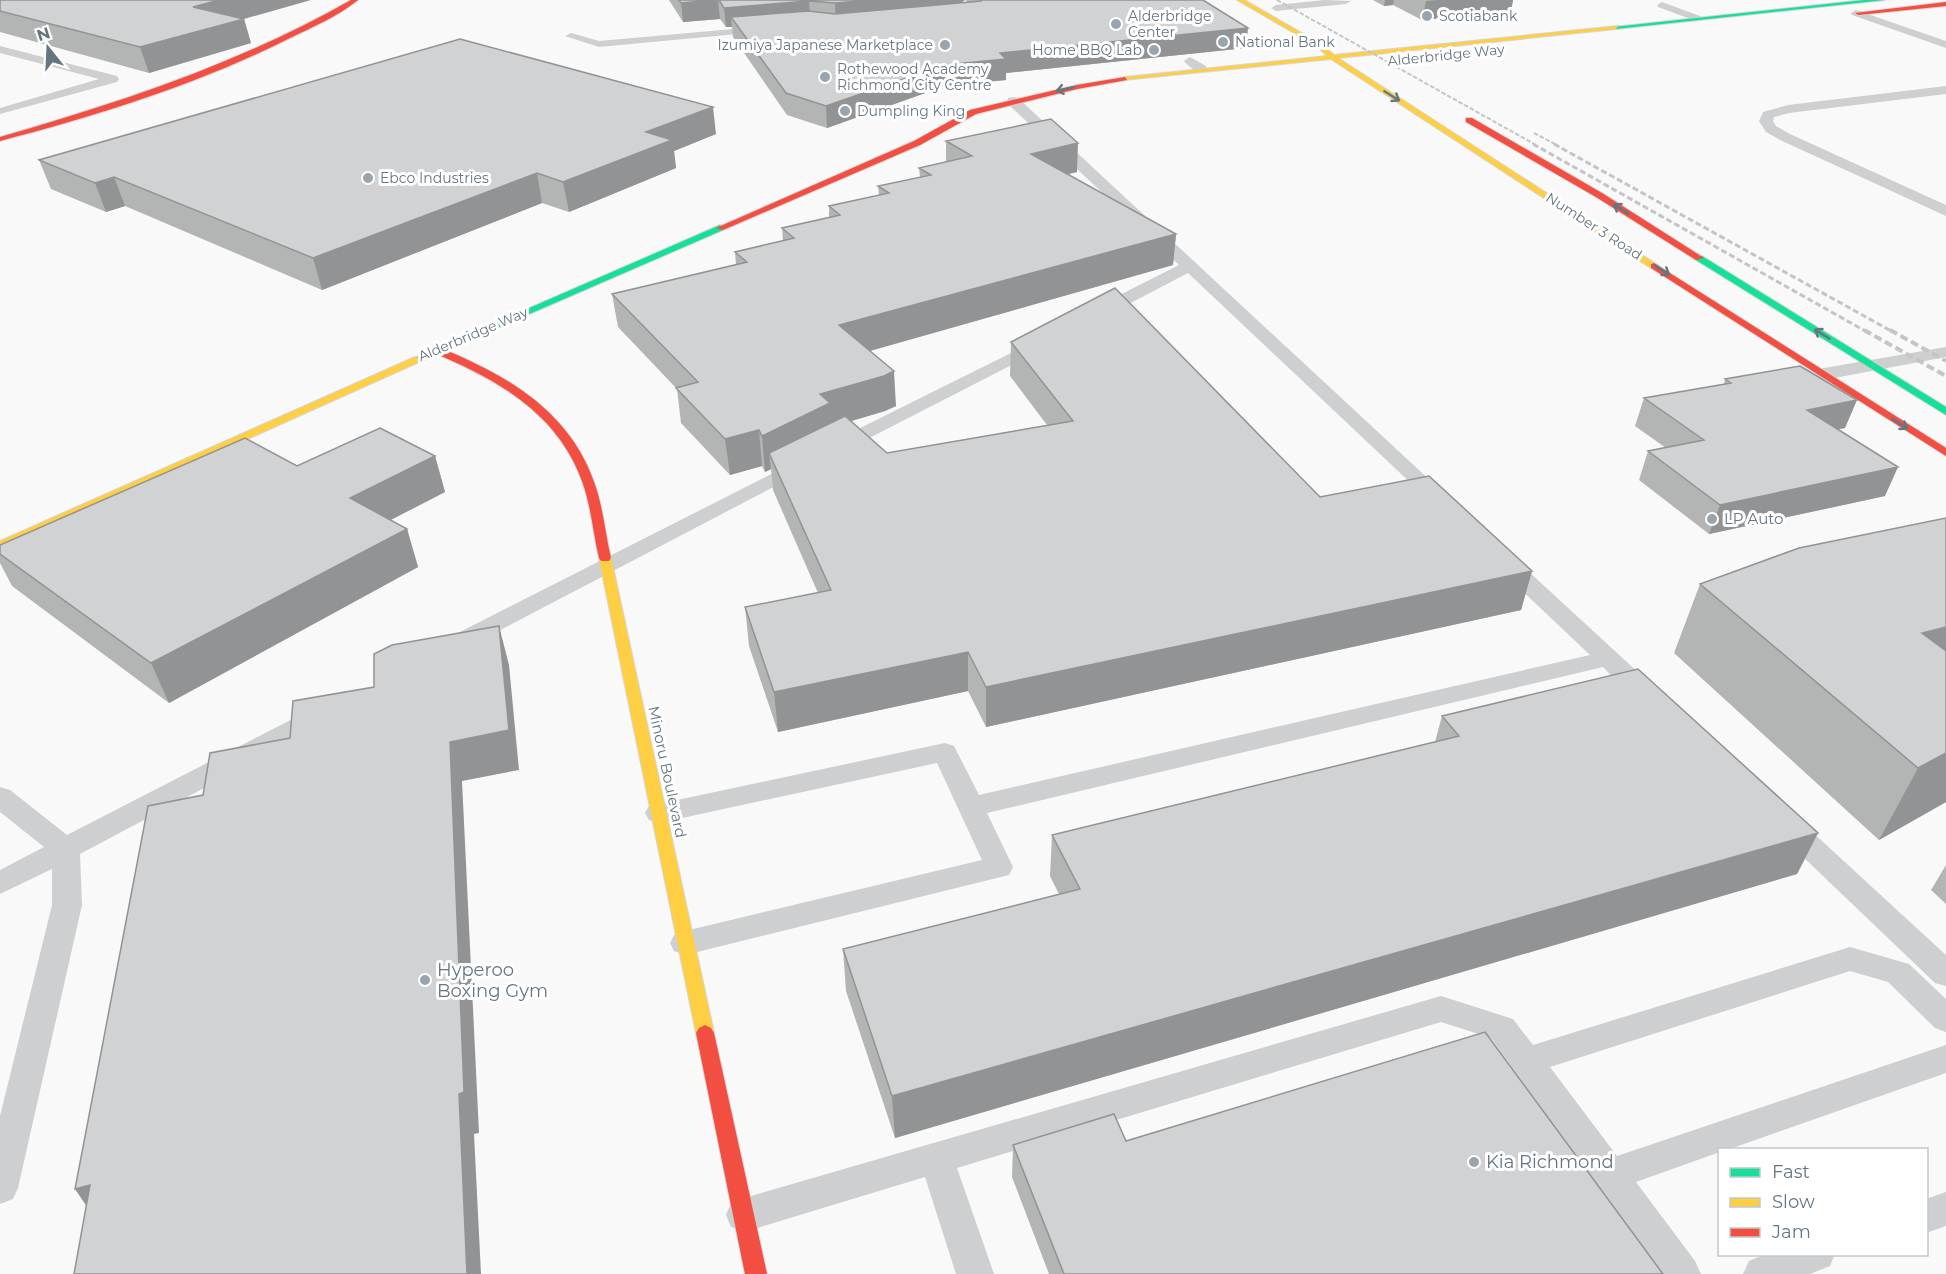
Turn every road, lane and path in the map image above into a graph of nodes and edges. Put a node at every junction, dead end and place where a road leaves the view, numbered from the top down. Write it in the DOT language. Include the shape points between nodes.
graph roads {
  1 [pos="1240,0"];
  2 [pos="1263,0"];
  3 [pos="1882,0"];
  4 [pos="1346,1"];
  5 [pos="1826,2"];
  6 [pos="360,3"];
  7 [pos="1946,4"];
  8 [pos="1662,5"];
  9 [pos="1276,8"];
  10 [pos="1856,13"];
  11 [pos="1696,18"];
  12 [pos="779,28"];
  13 [pos="571,36"];
  14 [pos="1946,45"];
  15 [pos="0,49"];
  16 [pos="1356,54"];
  17 [pos="1337,60"];
  18 [pos="1190,61"];
  19 [pos="1373,64"];
  20 [pos="1202,69"];
  21 [pos="1946,90"];
  22 [pos="1019,106"];
  23 [pos="2,111"];
  24 [pos="1457,113"];
  25 [pos="0,140"];
  26 [pos="1946,212"];
  27 [pos="1190,266"];
  28 [pos="436,350"];
  29 [pos="1946,352"];
  30 [pos="1872,365"];
  31 [pos="1824,374"];
  32 [pos="1946,412"];
  33 [pos="1946,453"];
  34 [pos="1460,519"];
  35 [pos="1486,544"];
  36 [pos="0,546"];
  37 [pos="606,564"];
  38 [pos="431,656"];
  39 [pos="1608,658"];
  40 [pos="337,706"];
  41 [pos="1660,707"];
  42 [pos="0,797"];
  43 [pos="971,807"];
  44 [pos="1773,812"];
  45 [pos="659,813"];
  46 [pos="66,850"];
  47 [pos="0,883"];
  48 [pos="685,943"];
  49 [pos="1946,974"];
  50 [pos="1946,1019"];
  51 [pos="1946,1059"];
  52 [pos="1526,1060"];
  53 [pos="936,1159"];
  54 [pos="1609,1175"];
  55 [pos="0,1188"];
  56 [pos="1946,1209"];
  57 [pos="744,1215"];
  58 [pos="1928,1215"];
  59 [pos="1812,1256"];
  60 [pos="756,1274"];
  61 [pos="975,1274"];
  62 [pos="1682,1274"];
  63 [pos="1762,1274"];
  1 -- 17 [label="main road, Number 3 Road" via="1319,45"];
  2 -- 9 [label="main road"];
  3 -- 5 [label="main road, Alderbridge Way"];
  4 -- 9 [label="lane"];
  5 -- 10 [label="main road"];
  5 -- 11 [label="main road, Alderbridge Way"];
  6 -- 25 [label="main road" via="213,71"];
  7 -- 10 [label="main road, Alderbridge Way"];
  8 -- 11 [label="lane"];
  9 -- 16 [label="main road"];
  10 -- 14 [label="lane"];
  10 -- 19 [label="main road, Alderbridge Way"];
  11 -- 16 [label="main road, Alderbridge Way"];
  12 -- 13 [label="lane" via="756,25 698,30 599,44"];
  15 -- 23 [label="lane" via="113,79"];
  16 -- 17 [label="main road, Alderbridge Way"];
  16 -- 19 [label="main road"];
  17 -- 19 [label="main road, Alderbridge Way"];
  17 -- 20 [label="main road, Alderbridge Way"];
  17 -- 22 [label="main road, Alderbridge Way"];
  17 -- 31 [label="main road, Number 3 Road, one-way"];
  18 -- 20 [label="lane"];
  20 -- 22 [label="main road, Alderbridge Way, one-way" via="1077,87"];
  21 -- 26 [label="lane" via="1788,109 1768,115 1766,121 1785,138"];
  22 -- 27 [label="lane"];
  22 -- 28 [label="main road, Alderbridge Way" via="973,112 918,144"];
  30 -- 24 [label="main road, Number 3 Road, one-way" via="1599,195"];
  27 -- 34 [label="lane"];
  27 -- 37 [label="lane"];
  28 -- 36 [label="main road, Alderbridge Way"];
  28 -- 37 [label="main road, Minoru Boulevard" via="468,363 516,391 563,432 589,484"];
  29 -- 30 [label="lane"];
  30 -- 31 [label="lane"];
  30 -- 32 [label="main road, Number 3 Road"];
  31 -- 33 [label="main road, Number 3 Road, one-way"];
  35 -- 39 [label="lane"];
  37 -- 38 [label="lane"];
  37 -- 45 [label="main road, Minoru Boulevard"];
  39 -- 41 [label="lane"];
  39 -- 43 [label="lane"];
  40 -- 46 [label="lane"];
  42 -- 46 [label="lane"];
  43 -- 45 [label="lane" via="945,752"];
  43 -- 48 [label="lane" via="999,867"];
  44 -- 49 [label="lane"];
  45 -- 48 [label="main road, Minoru Boulevard"];
  46 -- 47 [label="lane"];
  46 -- 55 [label="lane" via="67,905"];
  48 -- 57 [label="main road, Minoru Boulevard"];
  50 -- 52 [label="lane" via="1898,973 1850,959"];
  51 -- 54 [label="lane"];
  52 -- 53 [label="lane" via="1502,1028 1441,1009"];
  52 -- 54 [label="lane"];
  53 -- 57 [label="lane"];
  53 -- 61 [label="lane"];
  54 -- 62 [label="lane"];
  56 -- 58 [label="lane"];
  57 -- 60 [label="main road, Minoru Boulevard"];
  59 -- 63 [label="lane"];
}
